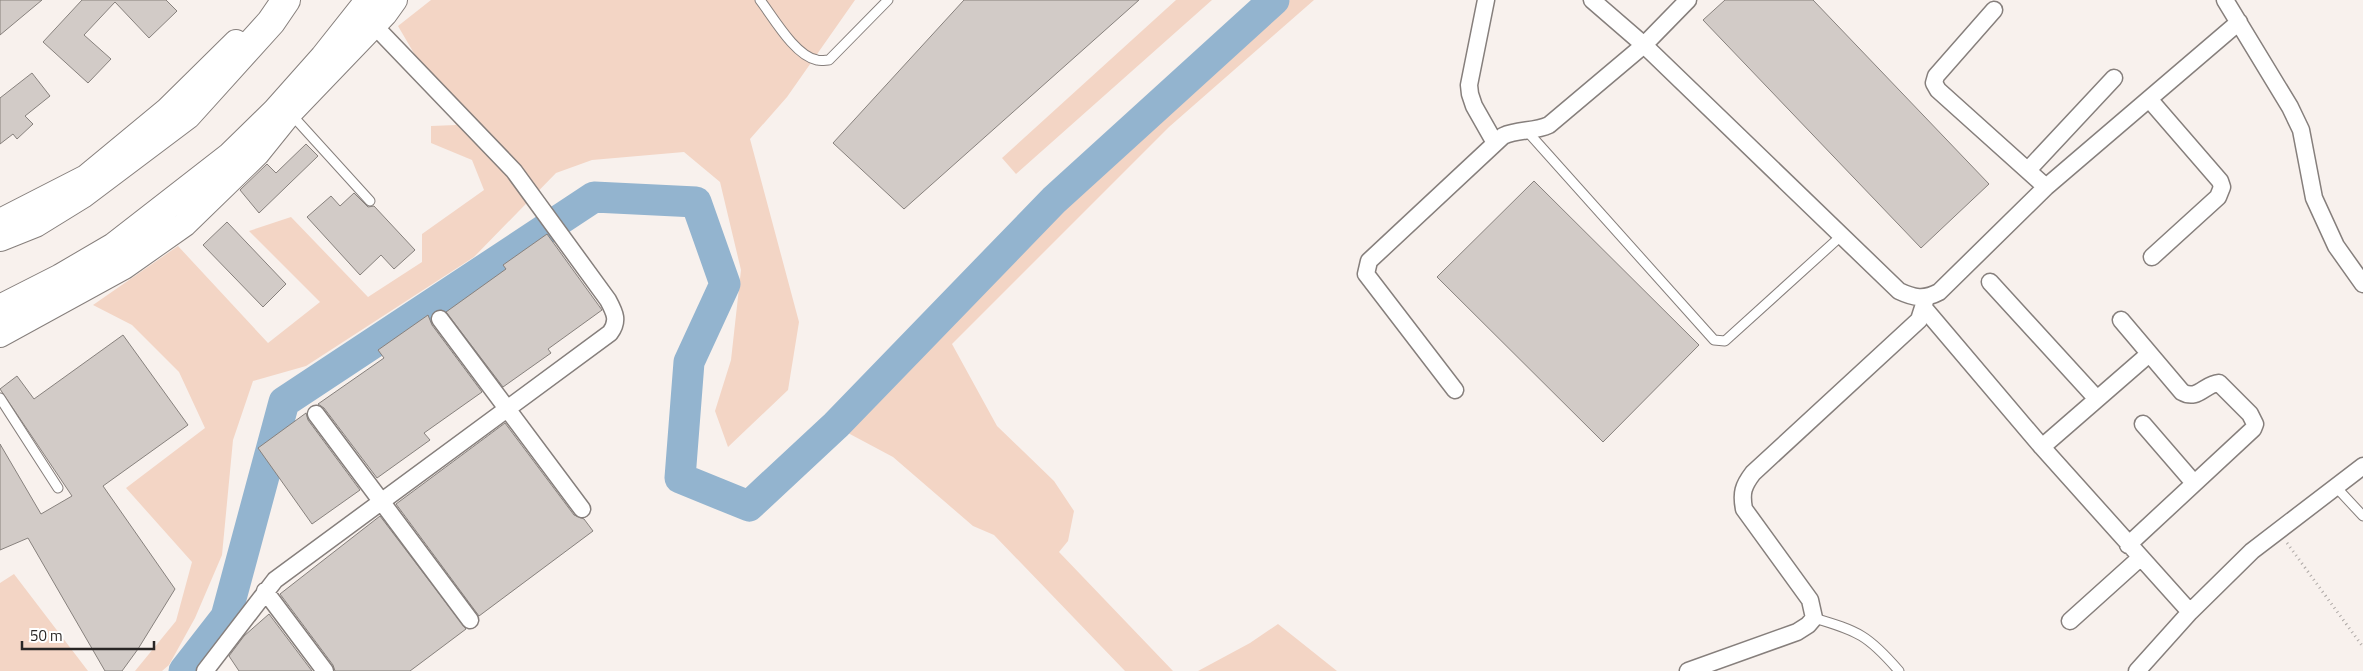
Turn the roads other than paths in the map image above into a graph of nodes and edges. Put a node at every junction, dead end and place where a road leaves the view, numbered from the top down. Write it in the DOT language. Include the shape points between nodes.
graph roads {
  1 [pos="272,0"];
  2 [pos="286,0"];
  3 [pos="395,0"];
  4 [pos="760,0"];
  5 [pos="888,0"];
  6 [pos="1486,0"];
  7 [pos="1592,0"];
  8 [pos="1688,0"];
  9 [pos="2225,0"];
  10 [pos="1994,10"];
  11 [pos="369,12"];
  12 [pos="2239,22"];
  13 [pos="1644,45"];
  14 [pos="2114,78"];
  15 [pos="2149,99"];
  16 [pos="290,113"];
  17 [pos="1526,130"];
  18 [pos="1495,143"];
  19 [pos="2028,170"];
  20 [pos="2046,187"];
  21 [pos="370,201"];
  22 [pos="0,220"];
  23 [pos="1842,236"];
  24 [pos="0,237"];
  25 [pos="2152,258"];
  26 [pos="1990,282"];
  27 [pos="2363,284"];
  28 [pos="1925,304"];
  29 [pos="0,309"];
  30 [pos="440,319"];
  31 [pos="2121,320"];
  32 [pos="0,335"];
  33 [pos="2149,354"];
  34 [pos="1455,390"];
  35 [pos="0,398"];
  36 [pos="2097,399"];
  37 [pos="506,410"];
  38 [pos="316,414"];
  39 [pos="2143,424"];
  40 [pos="2042,447"];
  41 [pos="2363,466"];
  42 [pos="2194,484"];
  43 [pos="2336,487"];
  44 [pos="58,488"];
  45 [pos="381,501"];
  46 [pos="582,509"];
  47 [pos="2363,516"];
  48 [pos="2128,545"];
  49 [pos="2140,558"];
  50 [pos="265,591"];
  51 [pos="2190,612"];
  52 [pos="1814,618"];
  53 [pos="470,620"];
  54 [pos="2070,620"];
  55 [pos="205,671"];
  56 [pos="324,671"];
  57 [pos="1688,671"];
  58 [pos="1899,671"];
  59 [pos="2137,671"];
  1 -- 22 [label="street" via="227,52 167,110 86,177"];
  2 -- 24 [label="highway" via="271,22 187,115 82,194 35,223"];
  3 -- 11 [label="street"];
  4 -- 5 [label="lane" via="795,47 817,60 829,60"];
  6 -- 18 [label="street" via="1469,84 1470,94"];
  7 -- 13 [label="street"];
  8 -- 13 [label="street"];
  9 -- 12 [label="street"];
  10 -- 19 [label="street" via="1936,76 1934,83"];
  11 -- 16 [label="street"];
  11 -- 29 [label="highway" via="231,156 114,246"];
  11 -- 37 [label="street" via="514,171 608,300 616,317 616,326 610,333"];
  12 -- 15 [label="street"];
  12 -- 27 [label="street" via="2301,130 2314,198 2336,246"];
  13 -- 17 [label="street" via="1548,125"];
  13 -- 23 [label="street"];
  14 -- 19 [label="street"];
  15 -- 20 [label="street"];
  15 -- 25 [label="street" via="2222,187 2218,197"];
  16 -- 21 [label="lane"];
  16 -- 32 [label="street" via="257,154 184,224 124,267"];
  17 -- 18 [label="street" via="1512,132"];
  17 -- 23 [label="lane" via="1714,340 1725,341"];
  18 -- 34 [label="street" via="1374,255 1366,270"];
  19 -- 20 [label="street"];
  20 -- 28 [label="street"];
  23 -- 28 [label="street" via="1899,291"];
  26 -- 36 [label="street"];
  28 -- 40 [label="street"];
  28 -- 52 [label="street" via="1919,320 1743,485 1744,509 1810,600"];
  30 -- 37 [label="street"];
  31 -- 33 [label="street"];
  33 -- 36 [label="street"];
  33 -- 42 [label="street" via="2182,392 2196,394 2219,382 2254,419 2253,430"];
  35 -- 44 [label="lane"];
  36 -- 40 [label="street"];
  37 -- 45 [label="street"];
  37 -- 46 [label="street"];
  38 -- 45 [label="street"];
  39 -- 42 [label="street"];
  40 -- 48 [label="street"];
  41 -- 43 [label="street"];
  42 -- 48 [label="street"];
  43 -- 47 [label="lane"];
  43 -- 51 [label="street" via="2247,555"];
  45 -- 50 [label="street" via="275,580"];
  45 -- 53 [label="street"];
  48 -- 49 [label="street"];
  49 -- 51 [label="street"];
  49 -- 54 [label="street"];
  50 -- 55 [label="street"];
  50 -- 56 [label="street"];
  51 -- 59 [label="street"];
  52 -- 57 [label="street" via="1797,632"];
  52 -- 58 [label="lane" via="1864,636 1878,646"];
}
